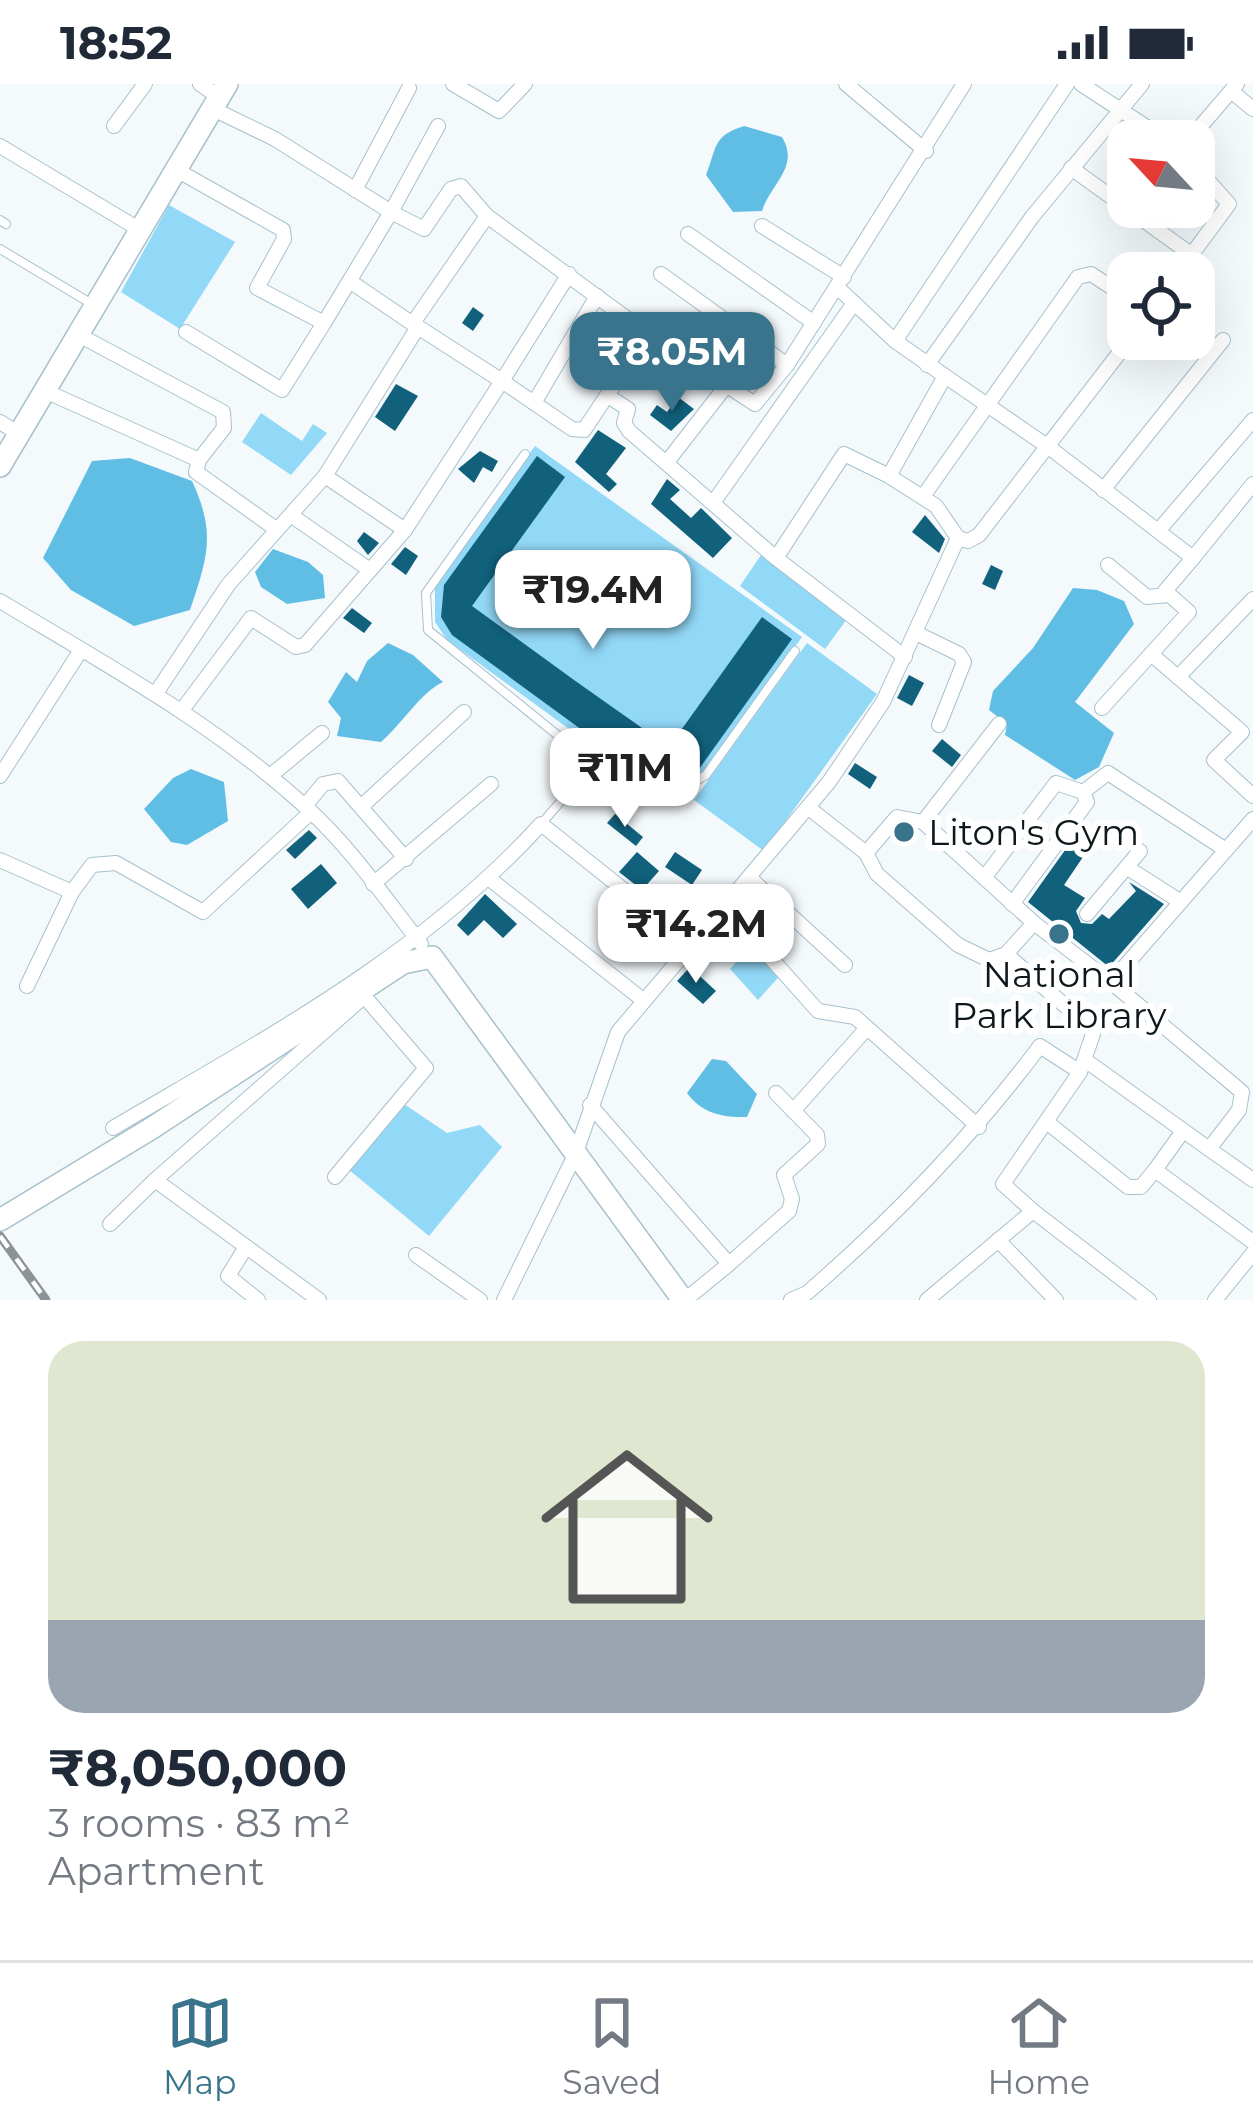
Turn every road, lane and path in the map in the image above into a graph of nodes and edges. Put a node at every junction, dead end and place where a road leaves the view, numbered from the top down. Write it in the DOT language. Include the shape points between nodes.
graph roads {
  1 [pos="145,84"];
  2 [pos="453,84"];
  3 [pos="525,84"];
  4 [pos="846,84"];
  5 [pos="964,84"];
  6 [pos="1067,84"];
  7 [pos="1082,84"];
  8 [pos="1142,84"];
  9 [pos="1234,87"];
  10 [pos="410,88"];
  11 [pos="214,93"];
  12 [pos="1119,108"];
  13 [pos="1253,109"];
  14 [pos="1137,120"];
  15 [pos="1206,120"];
  16 [pos="114,126"];
  17 [pos="438,126"];
  18 [pos="0,146"];
  19 [pos="926,152"];
  20 [pos="173,168"];
  21 [pos="1071,168"];
  22 [pos="1215,188"];
  23 [pos="356,190"];
  24 [pos="391,212"];
  25 [pos="487,216"];
  26 [pos="1215,223"];
  27 [pos="762,226"];
  28 [pos="137,228"];
  29 [pos="688,234"];
  30 [pos="0,249"];
  31 [pos="1188,252"];
  32 [pos="568,274"];
  33 [pos="661,274"];
  34 [pos="350,282"];
  35 [pos="841,282"];
  36 [pos="1107,284"];
  37 [pos="597,296"];
  38 [pos="854,303"];
  39 [pos="93,304"];
  40 [pos="324,323"];
  41 [pos="814,323"];
  42 [pos="416,325"];
  43 [pos="186,332"];
  44 [pos="77,334"];
  45 [pos="647,334"];
  46 [pos="1223,340"];
  47 [pos="895,341"];
  48 [pos="1115,360"];
  49 [pos="787,364"];
  50 [pos="927,364"];
  51 [pos="945,376"];
  52 [pos="502,381"];
  53 [pos="725,386"];
  54 [pos="45,391"];
  55 [pos="608,396"];
  56 [pos="534,403"];
  57 [pos="988,406"];
  58 [pos="1253,420"];
  59 [pos="10,428"];
  60 [pos="1050,448"];
  61 [pos="525,454"];
  62 [pos="199,460"];
  63 [pos="668,462"];
  64 [pos="0,466"];
  65 [pos="325,476"];
  66 [pos="889,476"];
  67 [pos="1253,484"];
  68 [pos="1103,490"];
  69 [pos="924,495"];
  70 [pos="713,503"];
  71 [pos="292,516"];
  72 [pos="276,529"];
  73 [pos="405,530"];
  74 [pos="1159,530"];
  75 [pos="958,538"];
  76 [pos="776,558"];
  77 [pos="1193,558"];
  78 [pos="1108,565"];
  79 [pos="370,570"];
  80 [pos="1169,595"];
  81 [pos="1253,599"];
  82 [pos="0,601"];
  83 [pos="916,633"];
  84 [pos="81,650"];
  85 [pos="796,651"];
  86 [pos="1151,654"];
  87 [pos="905,657"];
  88 [pos="1178,676"];
  89 [pos="156,693"];
  90 [pos="1102,708"];
  91 [pos="182,710"];
  92 [pos="464,712"];
  93 [pos="1253,718"];
  94 [pos="999,724"];
  95 [pos="938,725"];
  96 [pos="1242,732"];
  97 [pos="322,733"];
  98 [pos="593,764"];
  99 [pos="0,776"];
  100 [pos="270,776"];
  101 [pos="491,784"];
  102 [pos="1083,792"];
  103 [pos="1253,796"];
  104 [pos="364,806"];
  105 [pos="308,809"];
  106 [pos="810,809"];
  107 [pos="1253,819"];
  108 [pos="923,822"];
  109 [pos="541,824"];
  110 [pos="1226,850"];
  111 [pos="1140,851"];
  112 [pos="866,853"];
  113 [pos="406,859"];
  114 [pos="0,860"];
  115 [pos="1128,868"];
  116 [pos="984,878"];
  117 [pos="491,880"];
  118 [pos="752,880"];
  119 [pos="373,884"];
  120 [pos="73,892"];
  121 [pos="1181,902"];
  122 [pos="1012,904"];
  123 [pos="726,908"];
  124 [pos="649,910"];
  125 [pos="1087,914"];
  126 [pos="1034,923"];
  127 [pos="425,949"];
  128 [pos="1006,954"];
  129 [pos="845,965"];
  130 [pos="394,968"];
  131 [pos="1111,982"];
  132 [pos="27,986"];
  133 [pos="364,996"];
  134 [pos="643,1000"];
  135 [pos="867,1028"];
  136 [pos="1083,1066"];
  137 [pos="776,1093"];
  138 [pos="590,1105"];
  139 [pos="794,1111"];
  140 [pos="1048,1123"];
  141 [pos="980,1126"];
  142 [pos="113,1128"];
  143 [pos="1184,1131"];
  144 [pos="1209,1149"];
  145 [pos="575,1155"];
  146 [pos="1155,1170"];
  147 [pos="335,1177"];
  148 [pos="155,1180"];
  149 [pos="1253,1180"];
  150 [pos="1033,1211"];
  151 [pos="0,1220"];
  152 [pos="110,1224"];
  153 [pos="998,1240"];
  154 [pos="1253,1242"];
  155 [pos="246,1246"];
  156 [pos="1253,1252"];
  157 [pos="416,1255"];
  158 [pos="730,1264"];
  159 [pos="1218,1299"];
  160 [pos="258,1300"];
  161 [pos="319,1300"];
  162 [pos="480,1300"];
  163 [pos="504,1300"];
  164 [pos="684,1300"];
  165 [pos="791,1300"];
  166 [pos="927,1300"];
  167 [pos="1056,1300"];
  168 [pos="1149,1300"];
  1 -- 16 [label="street"];
  2 -- 3 [label="street" via="499,111"];
  4 -- 19 [label="street"];
  5 -- 19 [label="street"];
  6 -- 47 [label="street"];
  7 -- 12 [label="street"];
  8 -- 12 [label="street"];
  9 -- 13 [label="street"];
  9 -- 15 [label="street"];
  10 -- 23 [label="street"];
  11 -- 20 [label="main road"];
  11 -- 23 [label="street"];
  12 -- 14 [label="street"];
  12 -- 21 [label="street"];
  17 -- 24 [label="street"];
  18 -- 28 [label="street"];
  19 -- 35 [label="street"];
  20 -- 28 [label="main road"];
  20 -- 40 [label="street" via="283,230 256,289"];
  21 -- 31 [label="street"];
  21 -- 50 [label="street"];
  22 -- 26 [label="street" via="1229,204"];
  23 -- 24 [label="street"];
  24 -- 25 [label="street" via="424,229 461,186"];
  24 -- 34 [label="street"];
  25 -- 32 [label="street"];
  25 -- 42 [label="street"];
  27 -- 35 [label="street"];
  28 -- 39 [label="main road"];
  29 -- 41 [label="street"];
  30 -- 39 [label="lane"];
  32 -- 37 [label="street"];
  32 -- 52 [label="street"];
  33 -- 49 [label="street"];
  34 -- 40 [label="street"];
  34 -- 42 [label="street"];
  35 -- 38 [label="street"];
  35 -- 41 [label="street"];
  36 -- 57 [label="street" via="1091,274 1078,277"];
  37 -- 45 [label="street"];
  37 -- 56 [label="street"];
  38 -- 47 [label="street"];
  38 -- 70 [label="street"];
  39 -- 44 [label="main road"];
  40 -- 43 [label="street" via="282,390"];
  41 -- 49 [label="street"];
  42 -- 52 [label="street"];
  42 -- 65 [label="street"];
  44 -- 54 [label="main road"];
  44 -- 62 [label="street" via="223,412 224,428"];
  45 -- 53 [label="street"];
  45 -- 55 [label="street"];
  46 -- 68 [label="street"];
  47 -- 50 [label="street"];
  48 -- 60 [label="street"];
  49 -- 53 [label="street" via="755,404"];
  50 -- 51 [label="street"];
  51 -- 57 [label="street"];
  51 -- 66 [label="street"];
  52 -- 56 [label="street"];
  52 -- 73 [label="street"];
  53 -- 63 [label="street"];
  54 -- 59 [label="main road"];
  54 -- 62 [label="street"];
  55 -- 56 [label="street" via="577,432"];
  55 -- 63 [label="street" via="628,409 626,428"];
  57 -- 60 [label="street"];
  57 -- 69 [label="street"];
  58 -- 74 [label="street"];
  59 -- 64 [label="main road"];
  60 -- 68 [label="street"];
  60 -- 75 [label="street" via="979,535"];
  61 -- 98 [label="lane" via="426,593 423,615 428,630"];
  62 -- 72 [label="street" via="198,476"];
  63 -- 70 [label="street"];
  65 -- 71 [label="street"];
  65 -- 73 [label="street"];
  66 -- 69 [label="street"];
  66 -- 76 [label="street" via="844,454"];
  67 -- 77 [label="street"];
  68 -- 74 [label="street"];
  69 -- 75 [label="street"];
  70 -- 76 [label="street"];
  71 -- 72 [label="street"];
  71 -- 79 [label="street"];
  72 -- 89 [label="street"];
  73 -- 79 [label="street"];
  74 -- 77 [label="street"];
  75 -- 83 [label="street"];
  76 -- 87 [label="street"];
  77 -- 80 [label="street"];
  78 -- 80 [label="street" via="1147,597"];
  79 -- 91 [label="street" via="305,645 251,617"];
  80 -- 86 [label="street" via="1189,612"];
  81 -- 88 [label="street"];
  82 -- 84 [label="street"];
  83 -- 87 [label="street"];
  83 -- 95 [label="street" via="964,662"];
  84 -- 89 [label="street"];
  84 -- 99 [label="street"];
  85 -- 98 [label="lane" via="706,775 685,789 646,790"];
  86 -- 88 [label="street"];
  86 -- 90 [label="street"];
  87 -- 106 [label="street"];
  88 -- 96 [label="street"];
  89 -- 91 [label="street"];
  91 -- 100 [label="street"];
  92 -- 104 [label="street"];
  93 -- 96 [label="street"];
  94 -- 108 [label="street"];
  96 -- 103 [label="street" via="1214,760"];
  97 -- 100 [label="street"];
  98 -- 109 [label="lane"];
  100 -- 105 [label="street"];
  101 -- 113 [label="street"];
  102 -- 110 [label="street" via="1115,775"];
  102 -- 116 [label="street" via="1056,783"];
  102 -- 122 [label="street" via="1077,822"];
  104 -- 105 [label="street" via="334,780"];
  104 -- 113 [label="street"];
  105 -- 119 [label="street"];
  105 -- 120 [label="street" via="210,910 196,911 106,861 85,870"];
  106 -- 112 [label="street"];
  106 -- 118 [label="street"];
  107 -- 110 [label="street"];
  108 -- 112 [label="street" via="897,817"];
  108 -- 116 [label="street"];
  109 -- 117 [label="street"];
  109 -- 124 [label="street"];
  110 -- 121 [label="street"];
  111 -- 115 [label="street"];
  112 -- 128 [label="street" via="877,874 958,945 989,961"];
  113 -- 119 [label="street"];
  114 -- 120 [label="street"];
  115 -- 121 [label="street"];
  115 -- 125 [label="street"];
  116 -- 122 [label="street"];
  117 -- 127 [label="street"];
  117 -- 134 [label="street"];
  118 -- 123 [label="street"];
  118 -- 129 [label="street"];
  119 -- 127 [label="street"];
  120 -- 132 [label="street"];
  121 -- 131 [label="street"];
  122 -- 126 [label="street"];
  123 -- 134 [label="street"];
  123 -- 135 [label="street" via="818,1011 851,1014"];
  126 -- 128 [label="street"];
  126 -- 131 [label="street"];
  127 -- 130 [label="main road"];
  127 -- 142 [label="street"];
  127 -- 145 [label="main road"];
  128 -- 136 [label="street" via="1089,1023 1093,1042"];
  130 -- 133 [label="street"];
  130 -- 151 [label="main road"];
  131 -- 144 [label="street" via="1242,1092 1239,1110"];
  133 -- 147 [label="street" via="426,1068"];
  133 -- 148 [label="street"];
  134 -- 138 [label="street" via="618,1032"];
  135 -- 139 [label="street"];
  135 -- 141 [label="street"];
  136 -- 140 [label="street"];
  136 -- 141 [label="street" via="1040,1046"];
  136 -- 143 [label="street"];
  137 -- 139 [label="street"];
  138 -- 145 [label="street"];
  138 -- 158 [label="street"];
  139 -- 158 [label="street" via="818,1144 784,1175 789,1211"];
  140 -- 146 [label="street" via="1132,1190"];
  140 -- 150 [label="street" via="1003,1184"];
  141 -- 165 [label="street" via="889,1222"];
  143 -- 144 [label="street"];
  143 -- 146 [label="street"];
  144 -- 149 [label="street"];
  145 -- 163 [label="street"];
  145 -- 164 [label="main road"];
  146 -- 154 [label="street"];
  148 -- 152 [label="street"];
  148 -- 155 [label="street"];
  150 -- 153 [label="street"];
  150 -- 168 [label="street"];
  153 -- 166 [label="street"];
  153 -- 167 [label="street"];
  155 -- 160 [label="street" via="228,1276"];
  155 -- 161 [label="street"];
  156 -- 159 [label="street"];
  157 -- 162 [label="street"];
  158 -- 164 [label="street"];
}
